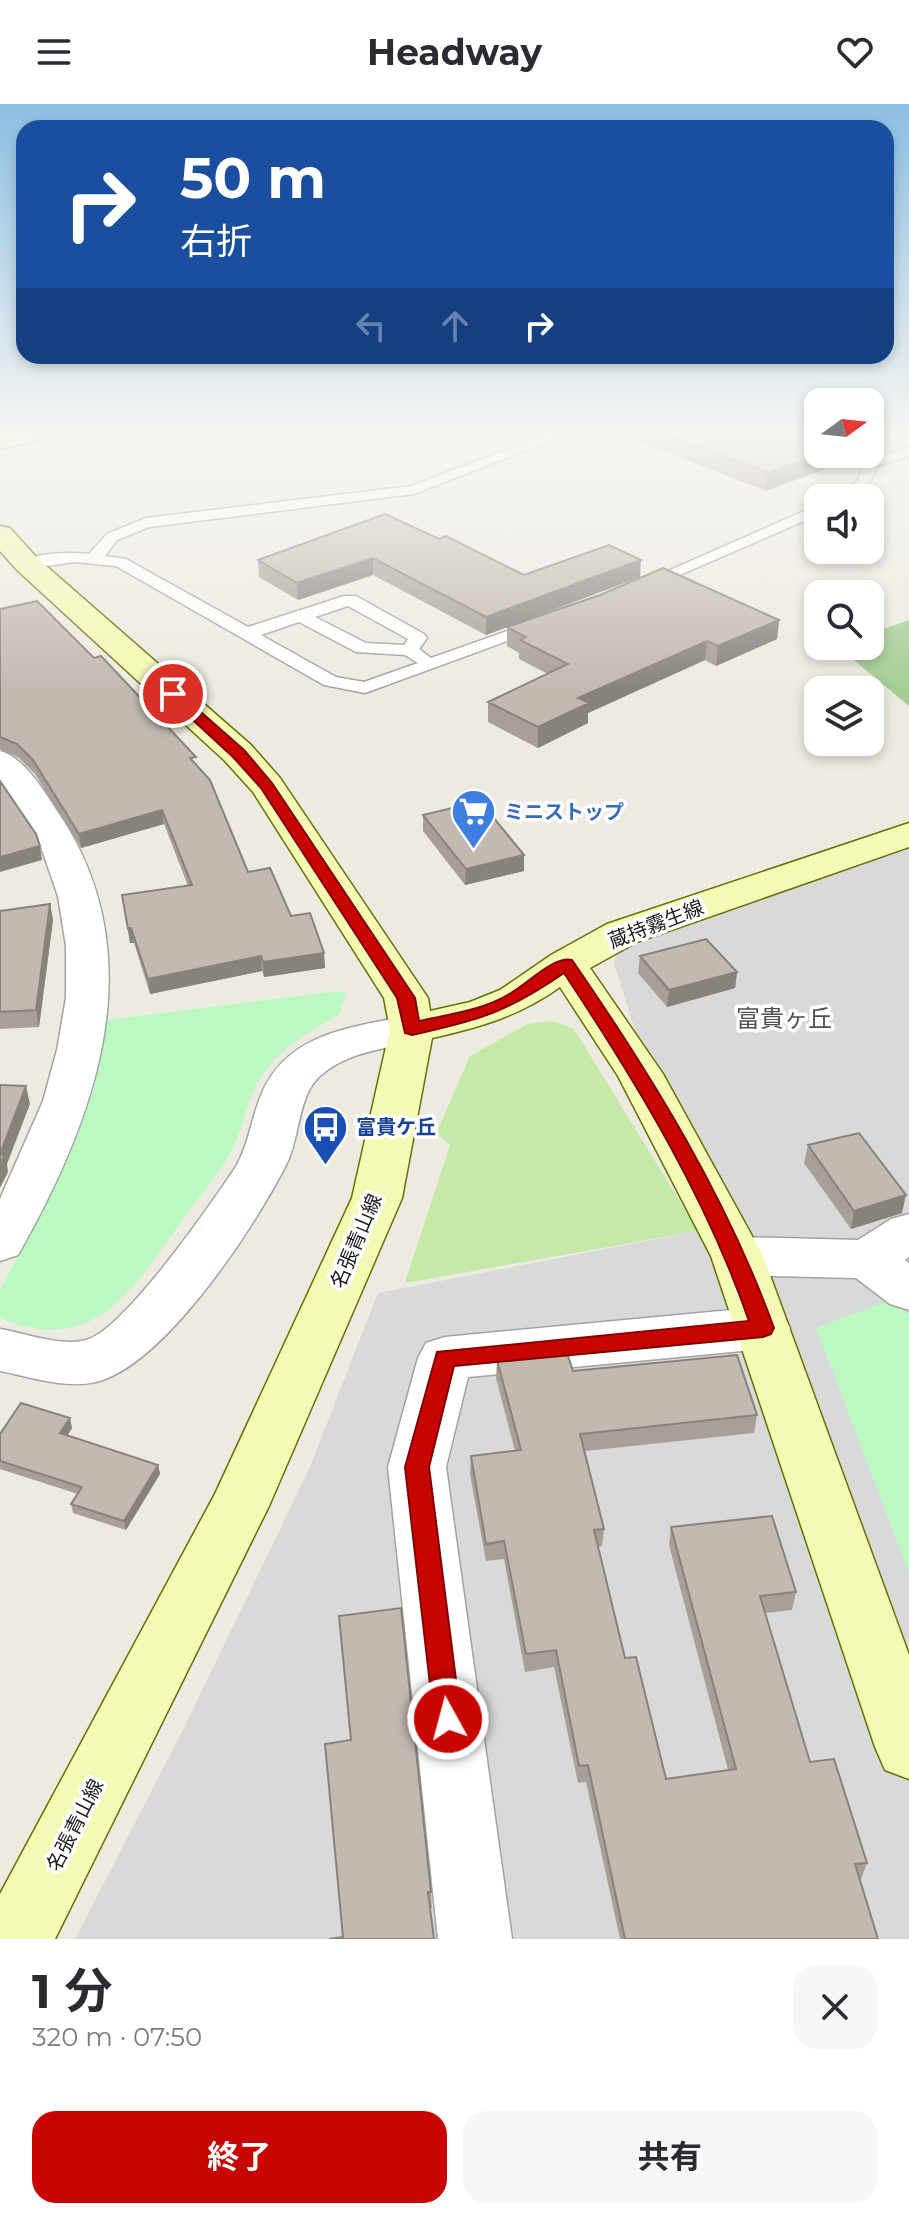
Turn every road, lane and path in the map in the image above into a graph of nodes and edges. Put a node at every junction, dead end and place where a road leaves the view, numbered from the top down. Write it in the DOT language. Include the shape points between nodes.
graph roads {
  1 [pos="173,520"];
  2 [pos="796,520"];
  3 [pos="0,534"];
  4 [pos="95,557"];
  5 [pos="27,564"];
  6 [pos="634,589"];
  7 [pos="301,616"];
  8 [pos="563,617"];
  9 [pos="245,634"];
  10 [pos="409,650"];
  11 [pos="432,664"];
  12 [pos="0,762"];
  13 [pos="909,834"];
  14 [pos="566,964"];
  15 [pos="412,1029"];
  16 [pos="0,1242"];
  17 [pos="888,1245"];
  18 [pos="737,1256"];
  19 [pos="909,1290"];
  20 [pos="763,1328"];
  21 [pos="0,1350"];
  22 [pos="909,1747"];
  23 [pos="16,1939"];
  24 [pos="475,1939"];
  1 -- 4 [label="lane" via="146,523 112,537"];
  2 -- 6 [label="lane"];
  3 -- 5 [label="main road, 名張青山線"];
  4 -- 5 [label="lane"];
  4 -- 9 [label="lane" via="120,562"];
  5 -- 15 [label="main road, 名張青山線" via="228,743 267,786 406,998"];
  7 -- 9 [label="lane"];
  7 -- 10 [label="lane" via="362,648"];
  7 -- 10 [label="lane" via="350,600 418,638"];
  8 -- 11 [label="lane"];
  9 -- 11 [label="lane" via="330,681 365,688"];
  10 -- 11 [label="lane"];
  12 -- 16 [label="street" via="45,820 71,872 86,945 88,999 60,1116 42,1164"];
  13 -- 14 [label="main road, 蔵持霧生線" via="622,933"];
  14 -- 15 [label="main road, 蔵持霧生線" via="515,999 483,1013"];
  14 -- 18 [label="main road" via="640,1074"];
  15 -- 21 [label="street" via="340,1046 312,1059 289,1081 265,1159 170,1294 124,1344 97,1360 60,1361"];
  15 -- 23 [label="main road, 名張青山線" via="377,1198 239,1506"];
  17 -- 18 [label="street"];
  17 -- 19 [label="street"];
  18 -- 20 [label="main road"];
  20 -- 22 [label="main road"];
  20 -- 24 [label="street" via="445,1358 417,1467"];
}
